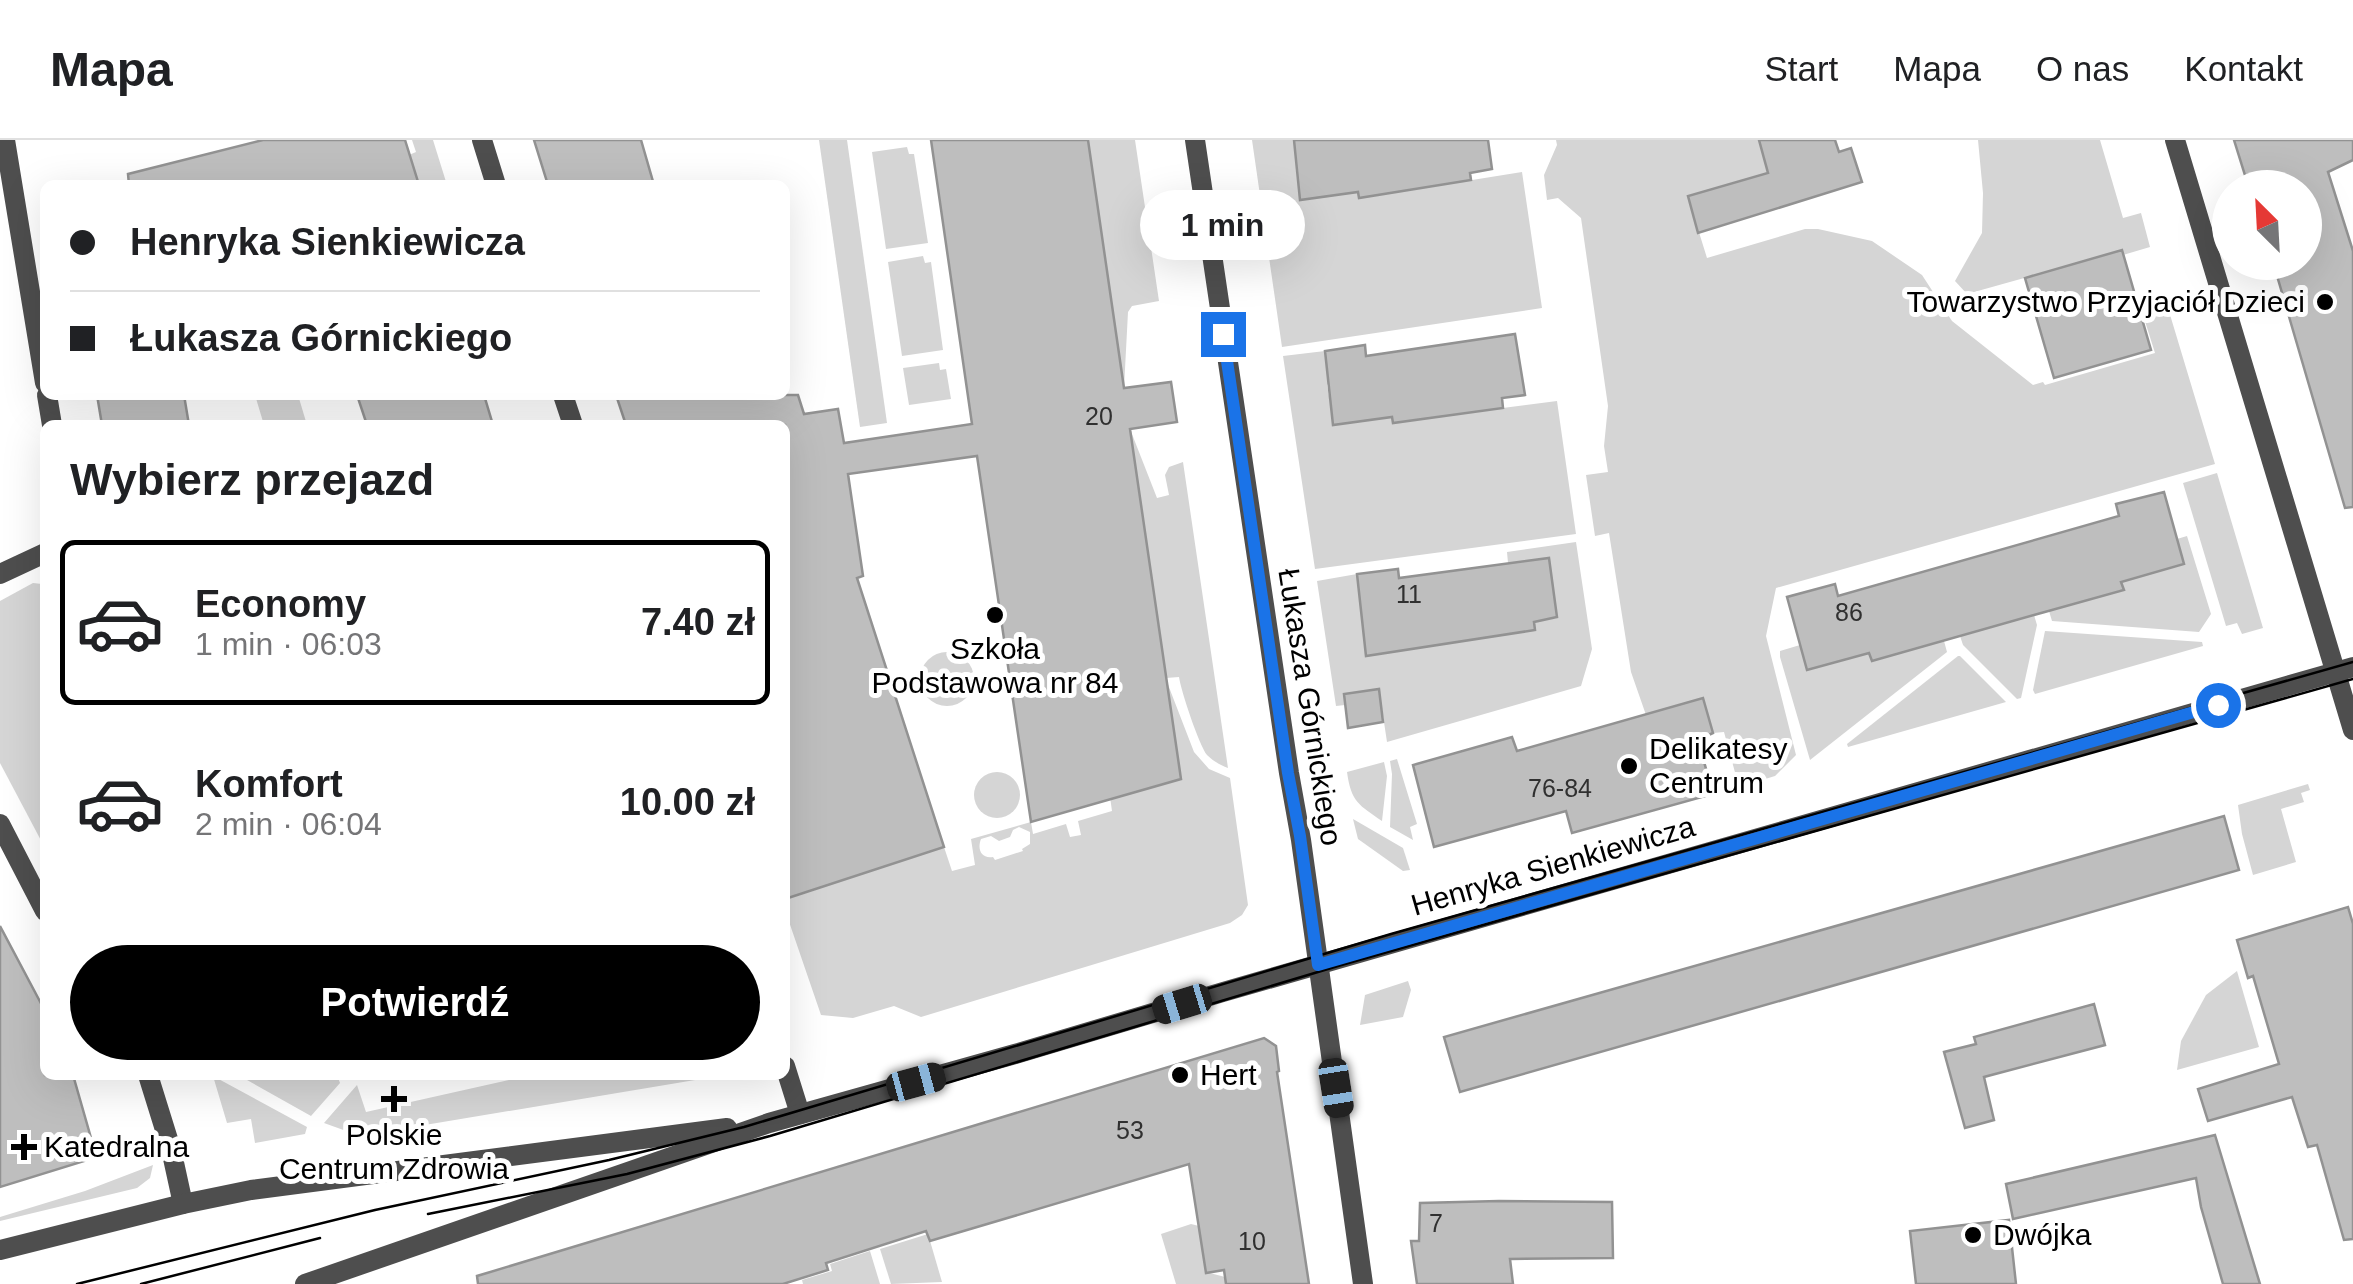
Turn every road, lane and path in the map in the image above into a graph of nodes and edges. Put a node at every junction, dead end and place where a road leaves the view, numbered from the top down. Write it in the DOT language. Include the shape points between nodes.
graph roads {
  1 [pos="4,140"];
  2 [pos="482,140"];
  3 [pos="1196,140"];
  4 [pos="2175,140"];
  5 [pos="494,180"];
  6 [pos="40,353"];
  7 [pos="40,556"];
  8 [pos="0,574"];
  9 [pos="2344,669"];
  10 [pos="2353,730"];
  11 [pos="0,824"];
  12 [pos="40,901"];
  13 [pos="1318,965"];
  14 [pos="150,1080"];
  15 [pos="789,1080"];
  16 [pos="800,1114"];
  17 [pos="769,1122"];
  18 [pos="182,1204"];
  19 [pos="0,1250"];
  20 [pos="305,1284"];
  21 [pos="1363,1284"];
  1 -- 6 [label="street"];
  2 -- 5 [label="street"];
  3 -- 13 [label="street, Łukasza Górnickiego"];
  4 -- 9 [label="street"];
  7 -- 8 [label="street"];
  9 -- 10 [label="street"];
  9 -- 13 [label="street, Henryka Sienkiewicza"];
  11 -- 12 [label="street"];
  13 -- 16 [label="street, Henryka Sienkiewicza"];
  13 -- 21 [label="street, Łukasza Górnickiego"];
  14 -- 18 [label="street"];
  15 -- 16 [label="street"];
  16 -- 17 [label="street, Henryka Sienkiewicza"];
  17 -- 18 [label="street, Henryka Sienkiewicza"];
  17 -- 20 [label="street, Henryka Sienkiewicza"];
  18 -- 19 [label="street, Henryka Sienkiewicza"];
}
